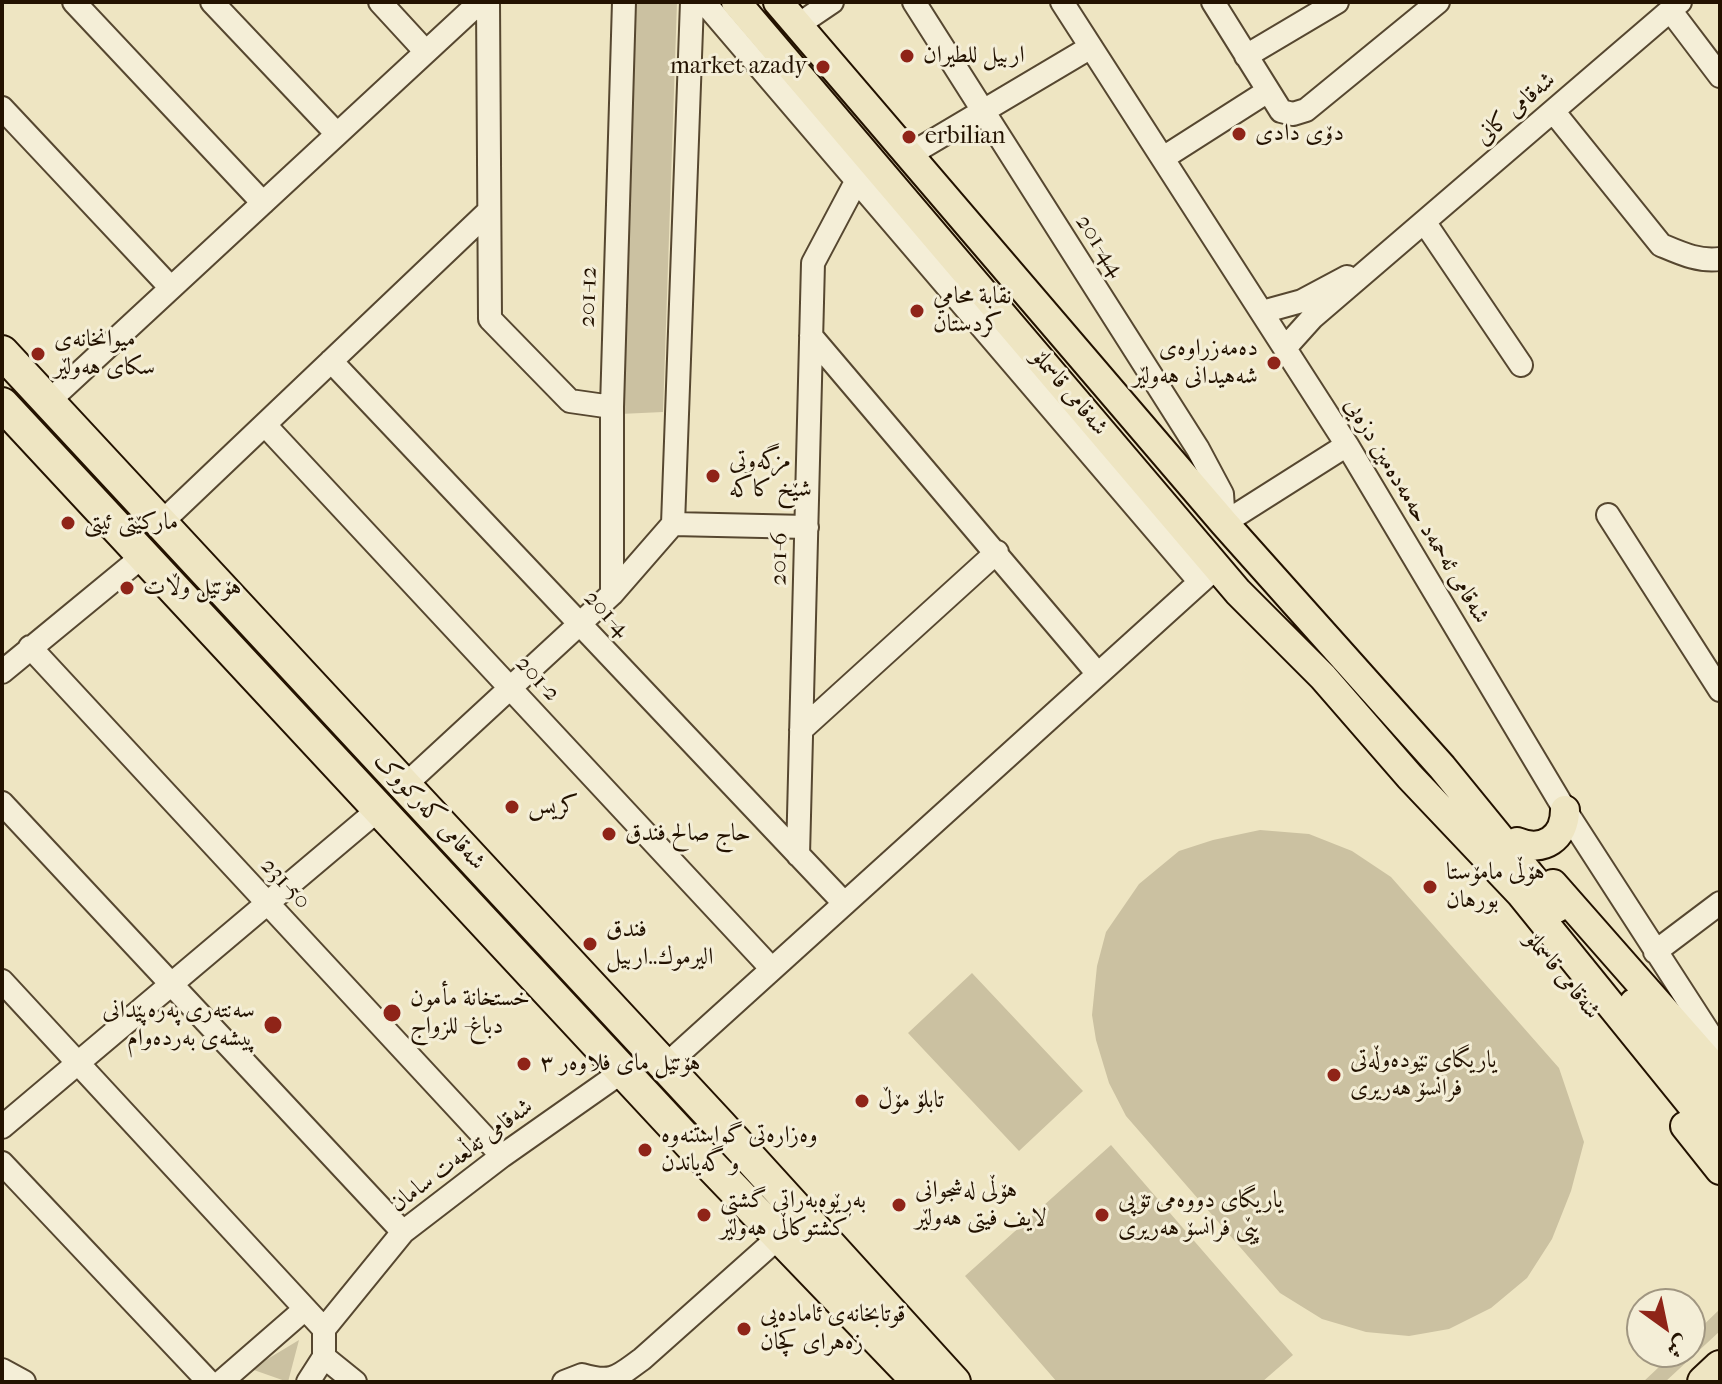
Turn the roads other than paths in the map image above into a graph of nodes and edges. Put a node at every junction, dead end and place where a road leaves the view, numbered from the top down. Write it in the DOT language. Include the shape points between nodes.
graph roads {
  1 [pos="74,2"];
  2 [pos="212,2"];
  3 [pos="380,2"];
  4 [pos="480,2"];
  5 [pos="488,2"];
  6 [pos="624,2"];
  7 [pos="692,2"];
  8 [pos="704,2"];
  9 [pos="736,2"];
  10 [pos="778,2"];
  11 [pos="832,2"];
  12 [pos="914,2"];
  13 [pos="1062,2"];
  14 [pos="1213,2"];
  15 [pos="1337,2"];
  16 [pos="1438,2"];
  17 [pos="1675,6"];
  18 [pos="798,25"];
  19 [pos="1091,47"];
  20 [pos="426,52"];
  21 [pos="1246,56"];
  22 [pos="1720,76"];
  23 [pos="1268,91"];
  24 [pos="2,108"];
  25 [pos="981,111"];
  26 [pos="1553,111"];
  27 [pos="337,134"];
  28 [pos="909,155"];
  29 [pos="1163,158"];
  30 [pos="857,180"];
  31 [pos="263,203"];
  32 [pos="489,211"];
  33 [pos="1425,223"];
  34 [pos="1387,256"];
  35 [pos="1720,259"];
  36 [pos="171,288"];
  37 [pos="1042,310"];
  38 [pos="1262,312"];
  39 [pos="1017,332"];
  40 [pos="811,336"];
  41 [pos="1285,348"];
  42 [pos="2,352"];
  43 [pos="331,361"];
  44 [pos="1521,365"];
  45 [pos="48,402"];
  46 [pos="2,404"];
  47 [pos="612,407"];
  48 [pos="265,425"];
  49 [pos="1347,445"];
  50 [pos="91,447"];
  51 [pos="65,472"];
  52 [pos="132,492"];
  53 [pos="1608,515"];
  54 [pos="109,519"];
  55 [pos="161,523"];
  56 [pos="1224,523"];
  57 [pos="673,524"];
  58 [pos="807,527"];
  59 [pos="997,552"];
  60 [pos="143,556"];
  61 [pos="1208,574"];
  62 [pos="612,594"];
  63 [pos="580,624"];
  64 [pos="30,647"];
  65 [pos="3,668"];
  66 [pos="1098,674"];
  67 [pos="510,689"];
  68 [pos="1720,690"];
  69 [pos="801,730"];
  70 [pos="1442,767"];
  71 [pos="1410,777"];
  72 [pos="404,786"];
  73 [pos="2,803"];
  74 [pos="379,809"];
  75 [pos="1565,810"];
  76 [pos="1517,842"];
  77 [pos="798,855"];
  78 [pos="267,903"];
  79 [pos="844,903"];
  80 [pos="1720,903"];
  81 [pos="1655,952"];
  82 [pos="771,968"];
  83 [pos="2,981"];
  84 [pos="171,984"];
  85 [pos="1720,1050"];
  86 [pos="79,1062"];
  87 [pos="665,1066"];
  88 [pos="623,1071"];
  89 [pos="1720,1074"];
  90 [pos="1720,1108"];
  91 [pos="2,1127"];
  92 [pos="1720,1140"];
  93 [pos="502,1156"];
  94 [pos="2,1163"];
  95 [pos="1720,1170"];
  96 [pos="403,1232"];
  97 [pos="779,1237"];
  98 [pos="842,1282"];
  99 [pos="305,1309"];
  100 [pos="324,1329"];
  101 [pos="324,1357"];
  102 [pos="1720,1367"];
  103 [pos="2,1370"];
  104 [pos="24,1382"];
  105 [pos="209,1382"];
  106 [pos="221,1382"];
  107 [pos="308,1382"];
  108 [pos="355,1382"];
  109 [pos="564,1382"];
  110 [pos="899,1382"];
  111 [pos="919,1382"];
  112 [pos="954,1382"];
  113 [pos="974,1382"];
  114 [pos="1704,1382"];
  1 -- 31 [label="street"];
  2 -- 27 [label="street"];
  3 -- 20 [label="street"];
  4 -- 20 [label="street"];
  5 -- 32 [label="street"];
  6 -- 47 [label="street, 201-12"];
  7 -- 57 [label="street"];
  8 -- 30 [label="street"];
  9 -- 39 [label="main road, شەقامی قاسملۆ"];
  10 -- 18 [label="main road, شەقامی قاسملۆ"];
  11 -- 18 [label="street"];
  12 -- 25 [label="street, 201-44"];
  13 -- 19 [label="street, شەقامی ئەحمەد حەمەدەمین دزەیی"];
  14 -- 21 [label="street"];
  15 -- 21 [label="street"];
  16 -- 23 [label="street" via="1306,110 1281,111"];
  17 -- 22 [label="street"];
  17 -- 26 [label="street, شەقامی کانی"];
  18 -- 28 [label="main road, شەقامی قاسملۆ"];
  19 -- 25 [label="street"];
  19 -- 29 [label="street, شەقامی ئەحمەد حەمەدەمین دزەیی"];
  20 -- 27 [label="street"];
  21 -- 23 [label="street"];
  23 -- 29 [label="street"];
  24 -- 36 [label="street"];
  25 -- 28 [label="street"];
  25 -- 56 [label="street, 201-44" via="1198,449 1222,494"];
  26 -- 33 [label="street, شەقامی کانی"];
  26 -- 35 [label="street" via="1661,245 1685,255"];
  27 -- 31 [label="street"];
  28 -- 37 [label="main road, شەقامی قاسملۆ"];
  29 -- 38 [label="street, شەقامی ئەحمەد حەمەدەمین دزەیی"];
  30 -- 40 [label="street, 201-6" via="813,263"];
  30 -- 61 [label="street"];
  31 -- 36 [label="street"];
  32 -- 43 [label="street"];
  32 -- 47 [label="street" via="490,319 570,401"];
  33 -- 34 [label="street, شەقامی کانی"];
  33 -- 44 [label="street"];
  34 -- 38 [label="street, شەقامی کانی" via="1302,301"];
  34 -- 41 [label="street, شەقامی کانی" via="1312,318"];
  36 -- 45 [label="street"];
  37 -- 39 [label="main road"];
  37 -- 56 [label="main road, شەقامی قاسملۆ"];
  38 -- 41 [label="street, شەقامی ئەحمەد حەمەدەمین دزەیی"];
  39 -- 61 [label="main road, شەقامی قاسملۆ"];
  40 -- 58 [label="street, 201-6"];
  40 -- 59 [label="street"];
  41 -- 49 [label="street, شەقامی ئەحمەد حەمەدەمین دزەیی"];
  42 -- 45 [label="highway, شەقامی کەرکووک"];
  43 -- 48 [label="street"];
  43 -- 63 [label="street, 201-4"];
  45 -- 50 [label="highway, شەقامی کەرکووک"];
  46 -- 51 [label="highway, شەقامی کەرکووک"];
  47 -- 62 [label="street, 201-12"];
  48 -- 55 [label="street"];
  48 -- 67 [label="street, 201-2"];
  49 -- 56 [label="street"];
  49 -- 75 [label="street, شەقامی ئەحمەد حەمەدەمین دزەیی"];
  50 -- 51 [label="highway" via="96,460 88,475 77,478"];
  50 -- 52 [label="highway, شەقامی کەرکووک"];
  51 -- 54 [label="highway, شەقامی کەرکووک"];
  52 -- 54 [label="highway" via="117,487 104,496 102,507"];
  52 -- 55 [label="highway, شەقامی کەرکووک"];
  53 -- 68 [label="street"];
  54 -- 60 [label="highway, شەقامی کەرکووک"];
  55 -- 72 [label="highway, شەقامی کەرکووک"];
  56 -- 70 [label="main road, شەقامی قاسملۆ"];
  57 -- 58 [label="street"];
  57 -- 62 [label="street"];
  58 -- 69 [label="street, 201-6"];
  59 -- 66 [label="street"];
  59 -- 69 [label="street"];
  60 -- 64 [label="street"];
  60 -- 74 [label="highway, شەقامی کەرکووک"];
  61 -- 66 [label="street"];
  61 -- 71 [label="main road, شەقامی قاسملۆ" via="1323,677"];
  62 -- 63 [label="street"];
  63 -- 67 [label="street"];
  63 -- 77 [label="street, 201-4"];
  64 -- 65 [label="street"];
  64 -- 78 [label="street, 231-50"];
  66 -- 79 [label="street"];
  67 -- 72 [label="street"];
  67 -- 82 [label="street, 201-2"];
  69 -- 77 [label="street, 201-6"];
  70 -- 76 [label="main road, شەقامی قاسملۆ"];
  70 -- 90 [label="main road, شەقامی قاسملۆ"];
  71 -- 92 [label="main road, شەقامی قاسملۆ" via="1520,893"];
  71 -- 95 [label="main road, شەقامی قاسملۆ" via="1456,845"];
  72 -- 87 [label="highway, شەقامی کەرکووک"];
  73 -- 84 [label="street"];
  74 -- 78 [label="street"];
  74 -- 88 [label="highway, شەقامی کەرکووک"];
  75 -- 76 [label="main road" via="1562,829 1547,844"];
  75 -- 81 [label="street, شەقامی ئەحمەد حەمەدەمین دزەیی"];
  76 -- 89 [label="main road, شەقامی قاسملۆ"];
  77 -- 79 [label="street, 201-4"];
  78 -- 84 [label="street"];
  78 -- 93 [label="street, 231-50"];
  79 -- 82 [label="street"];
  80 -- 81 [label="street"];
  81 -- 85 [label="street, شەقامی ئەحمەد حەمەدەمین دزەیی"];
  82 -- 87 [label="street"];
  83 -- 86 [label="street"];
  84 -- 86 [label="street"];
  84 -- 96 [label="street"];
  86 -- 91 [label="street"];
  86 -- 99 [label="street"];
  87 -- 98 [label="highway, شەقامی کەرکووک"];
  88 -- 93 [label="street, شەقامی تەڵعەت سامان"];
  88 -- 97 [label="highway, شەقامی کەرکووک"];
  93 -- 96 [label="street, شەقامی تەڵعەت سامان"];
  94 -- 105 [label="street"];
  96 -- 100 [label="street, شەقامی تەڵعەت سامان"];
  97 -- 98 [label="highway, شەقامی کەرکووک"];
  97 -- 109 [label="street" via="620,1376 602,1381 582,1375"];
  98 -- 110 [label="highway, شەقامی کەرکووک"];
  98 -- 111 [label="highway, شەقامی کەرکووک"];
  98 -- 112 [label="highway, شەقامی کەرکووک"];
  98 -- 113 [label="highway, شەقامی کەرکووک" via="945,1351"];
  99 -- 100 [label="street"];
  99 -- 106 [label="street"];
  100 -- 101 [label="street"];
  101 -- 107 [label="street"];
  101 -- 108 [label="street"];
  102 -- 114 [label="highway"];
  103 -- 104 [label="street"];
}
